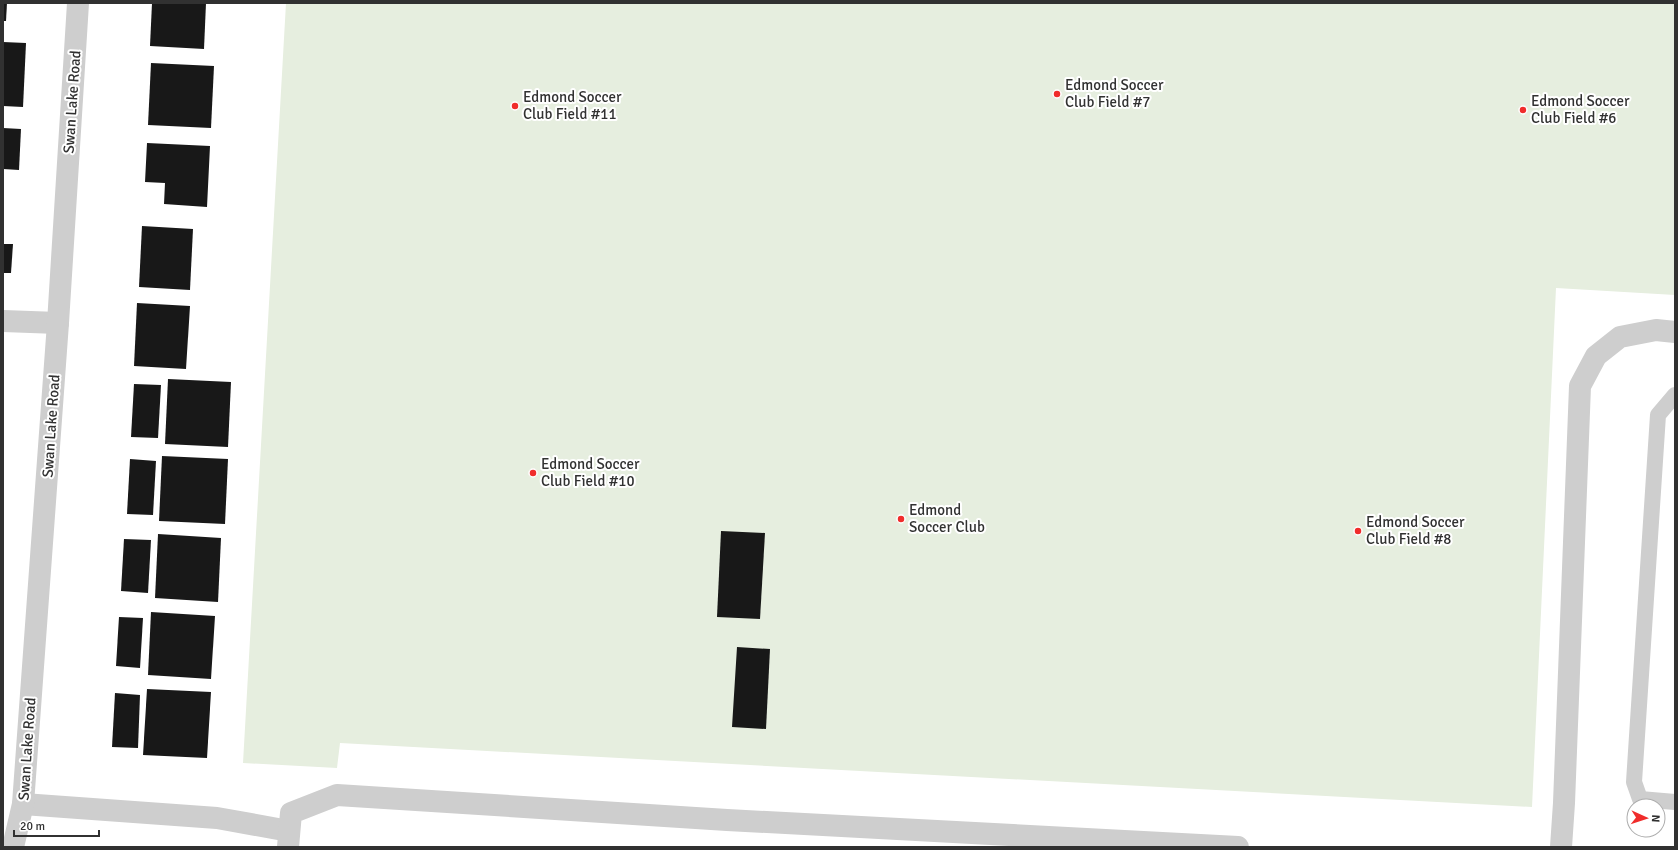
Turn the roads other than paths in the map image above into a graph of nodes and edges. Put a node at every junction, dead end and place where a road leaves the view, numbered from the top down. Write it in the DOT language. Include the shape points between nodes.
graph roads {
  1 [pos="78,3"];
  2 [pos="3,321"];
  3 [pos="58,323"];
  4 [pos="1675,332"];
  5 [pos="1675,395"];
  6 [pos="1675,802"];
  7 [pos="23,804"];
  8 [pos="288,839"];
  9 [pos="13,847"];
  10 [pos="1238,847"];
  11 [pos="1561,847"];
  1 -- 3 [label="street, Swan Lake Road"];
  2 -- 3 [label="street"];
  3 -- 7 [label="street, Swan Lake Road"];
  4 -- 11 [label="street" via="1656,330 1620,337 1596,356 1580,386"];
  5 -- 6 [label="lane" via="1658,415 1634,782 1640,799"];
  7 -- 8 [label="street" via="217,818 258,824"];
  7 -- 9 [label="street, Swan Lake Road"];
  8 -- 10 [label="street" via="291,813 337,795 727,820"];
}
